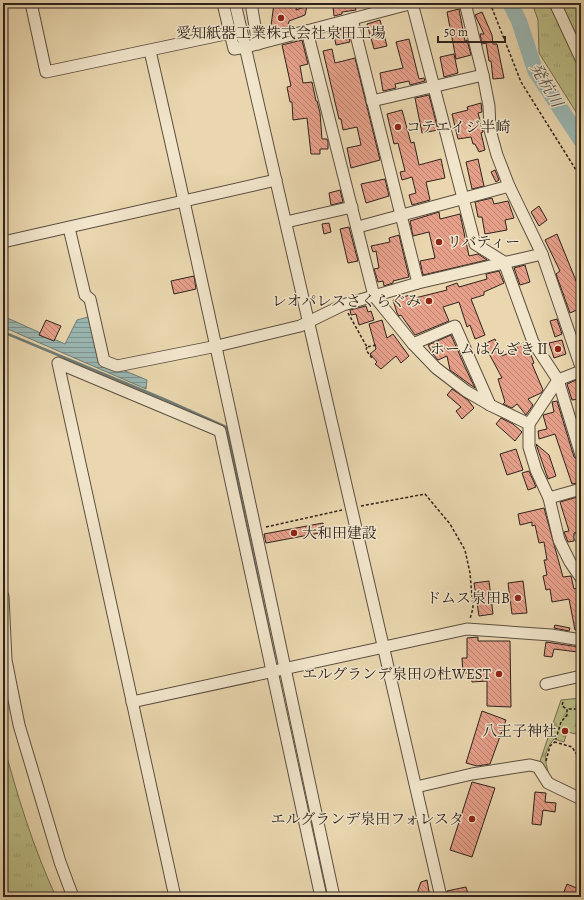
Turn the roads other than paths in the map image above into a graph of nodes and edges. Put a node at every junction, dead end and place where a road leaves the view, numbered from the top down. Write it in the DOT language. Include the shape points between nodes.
graph roads {
  1 [pos="31,3"];
  2 [pos="223,3"];
  3 [pos="235,3"];
  4 [pos="251,3"];
  5 [pos="412,3"];
  6 [pos="465,3"];
  7 [pos="555,3"];
  8 [pos="352,19"];
  9 [pos="307,31"];
  10 [pos="230,33"];
  11 [pos="258,44"];
  12 [pos="246,47"];
  13 [pos="150,51"];
  14 [pos="581,59"];
  15 [pos="483,75"];
  16 [pos="433,87"];
  17 [pos="372,101"];
  18 [pos="276,180"];
  19 [pos="509,186"];
  20 [pos="463,198"];
  21 [pos="185,202"];
  22 [pos="352,207"];
  23 [pos="401,215"];
  24 [pos="286,222"];
  25 [pos="358,227"];
  26 [pos="69,228"];
  27 [pos="3,242"];
  28 [pos="542,254"];
  29 [pos="504,262"];
  30 [pos="418,283"];
  31 [pos="374,296"];
  32 [pos="308,322"];
  33 [pos="413,344"];
  34 [pos="217,346"];
  35 [pos="581,368"];
  36 [pos="581,371"];
  37 [pos="558,380"];
  38 [pos="490,405"];
  39 [pos="529,424"];
  40 [pos="234,434"];
  41 [pos="221,437"];
  42 [pos="581,455"];
  43 [pos="581,489"];
  44 [pos="549,498"];
  45 [pos="581,578"];
  46 [pos="3,596"];
  47 [pos="581,640"];
  48 [pos="383,647"];
  49 [pos="286,669"];
  50 [pos="271,672"];
  51 [pos="581,676"];
  52 [pos="546,684"];
  53 [pos="132,702"];
  54 [pos="416,787"];
  55 [pos="581,798"];
  56 [pos="73,897"];
  57 [pos="175,897"];
  58 [pos="321,897"];
  59 [pos="334,897"];
  60 [pos="441,897"];
  1 -- 13 [label="street" via="46,72"];
  2 -- 10 [label="street"];
  3 -- 12 [label="street"];
  4 -- 11 [label="street"];
  5 -- 8 [label="street"];
  5 -- 16 [label="street"];
  6 -- 15 [label="street"];
  7 -- 14 [label="street"];
  8 -- 9 [label="street"];
  8 -- 17 [label="street"];
  9 -- 11 [label="street"];
  9 -- 22 [label="street"];
  10 -- 12 [label="street" via="234,49"];
  10 -- 13 [label="street"];
  11 -- 12 [label="street"];
  12 -- 18 [label="street"];
  13 -- 21 [label="street"];
  15 -- 16 [label="street"];
  15 -- 19 [label="street" via="489,106 490,130"];
  16 -- 17 [label="street"];
  16 -- 20 [label="street"];
  17 -- 23 [label="street"];
  18 -- 21 [label="street"];
  18 -- 24 [label="street"];
  19 -- 20 [label="street"];
  19 -- 28 [label="street"];
  20 -- 23 [label="street"];
  20 -- 29 [label="street" via="475,244"];
  21 -- 26 [label="street"];
  21 -- 34 [label="street"];
  22 -- 24 [label="street"];
  22 -- 25 [label="street"];
  23 -- 25 [label="street"];
  23 -- 30 [label="street"];
  24 -- 32 [label="street"];
  25 -- 31 [label="street"];
  26 -- 27 [label="street"];
  26 -- 34 [label="street" via="85,295 90,299 104,361 118,366"];
  28 -- 29 [label="street"];
  28 -- 35 [label="street"];
  29 -- 30 [label="street"];
  29 -- 37 [label="street" via="533,342"];
  30 -- 31 [label="street"];
  31 -- 32 [label="street" via="343,305"];
  31 -- 33 [label="street"];
  32 -- 34 [label="street"];
  32 -- 48 [label="street"];
  33 -- 38 [label="street" via="436,368 466,391"];
  33 -- 38 [label="street" via="455,326"];
  34 -- 40 [label="street"];
  36 -- 37 [label="street"];
  37 -- 39 [label="street"];
  37 -- 42 [label="street"];
  38 -- 39 [label="street"];
  39 -- 44 [label="street" via="530,447 536,470"];
  40 -- 41 [label="street"];
  40 -- 49 [label="street"];
  41 -- 50 [label="street"];
  41 -- 53 [label="street" via="220,432 58,363"];
  43 -- 44 [label="street"];
  44 -- 45 [label="street" via="559,540"];
  46 -- 56 [label="street" via="6,660 19,725"];
  47 -- 48 [label="street" via="551,635 467,629"];
  48 -- 49 [label="street"];
  48 -- 54 [label="street"];
  49 -- 50 [label="street"];
  49 -- 59 [label="street"];
  50 -- 53 [label="street"];
  50 -- 58 [label="street"];
  51 -- 52 [label="street"];
  53 -- 57 [label="street"];
  54 -- 55 [label="street" via="472,774 530,765 538,767 548,783"];
  54 -- 60 [label="street"];
}
